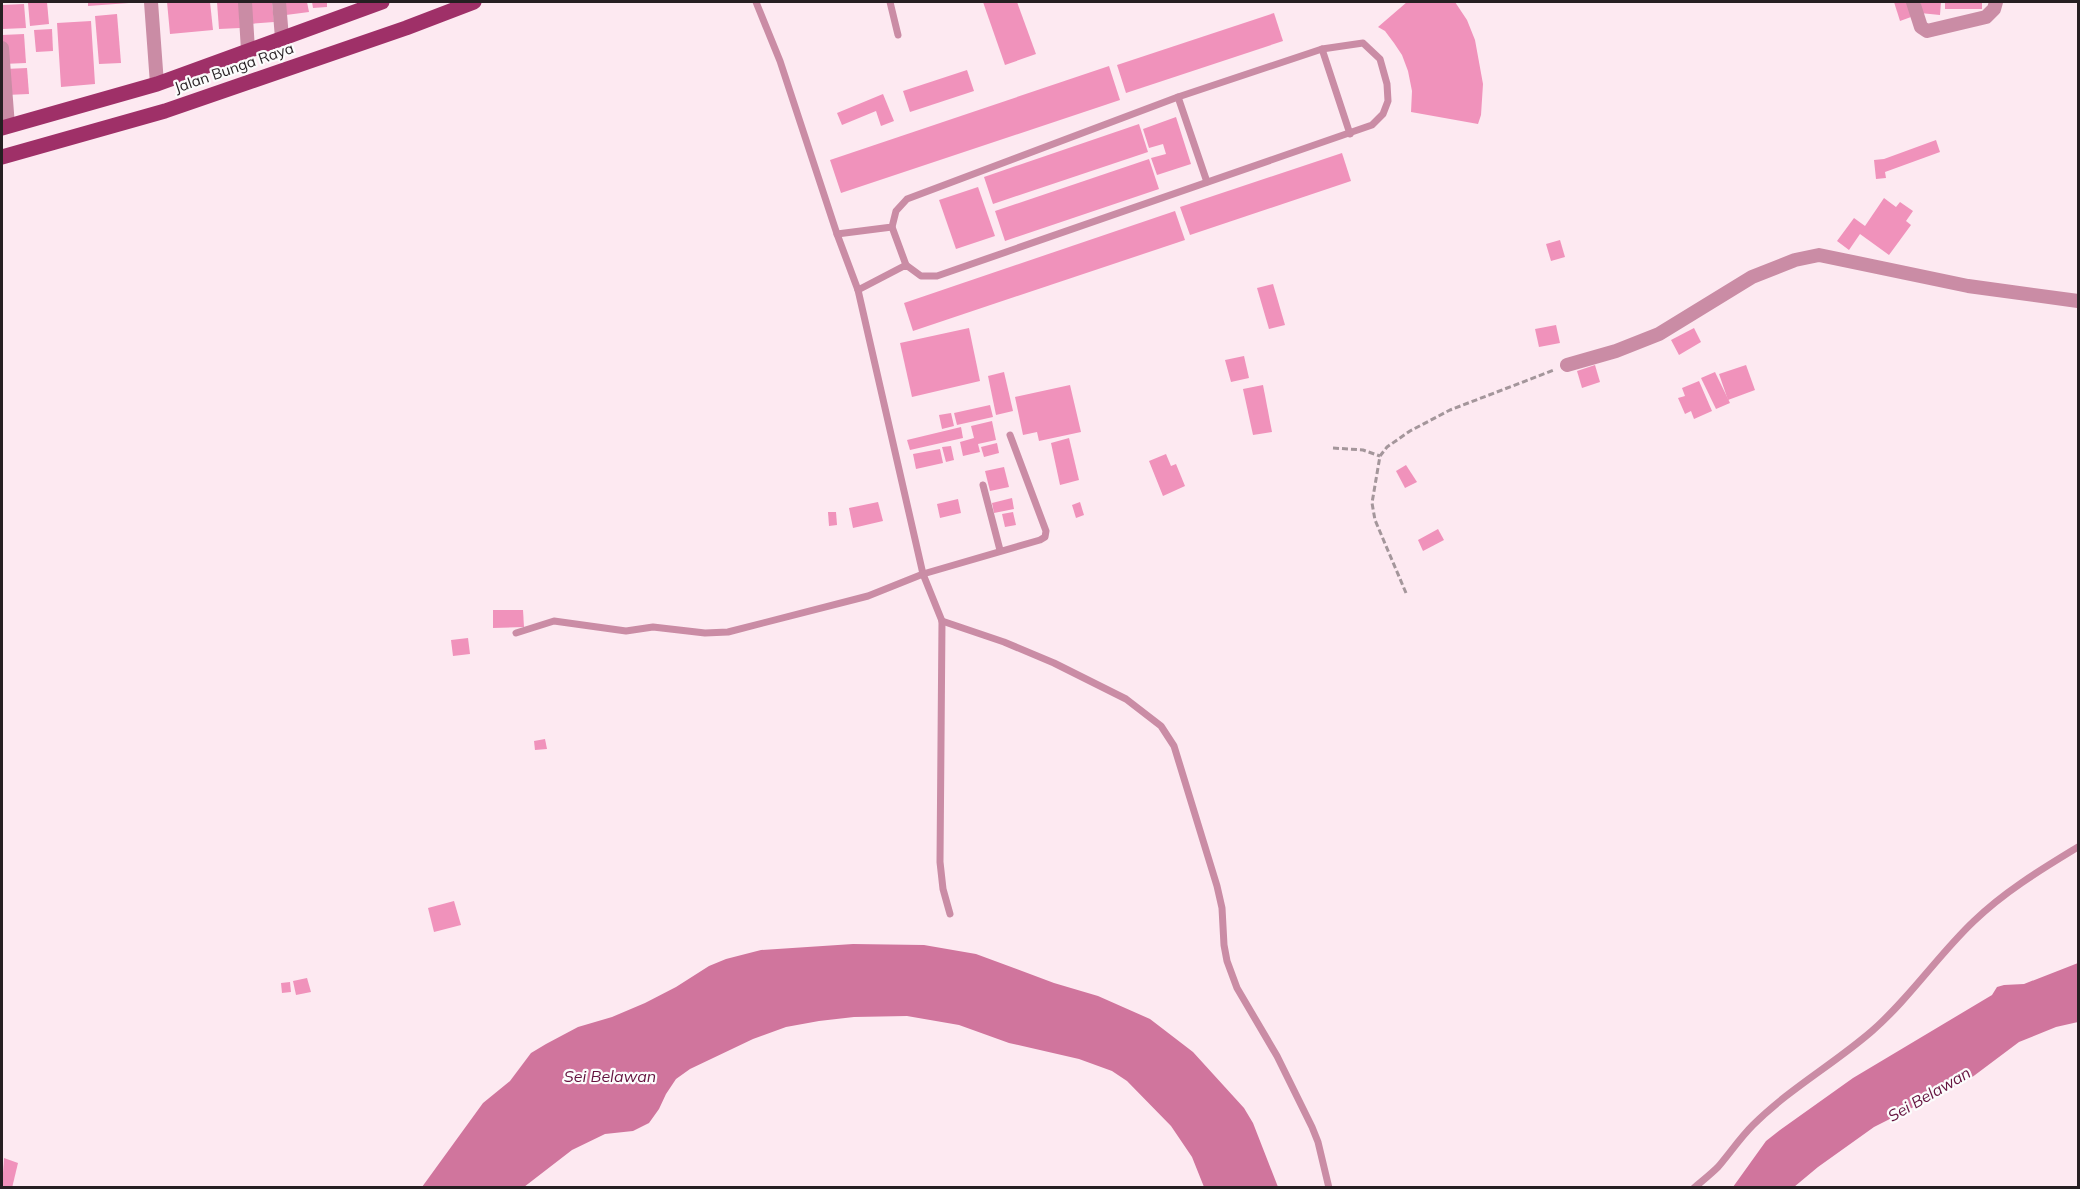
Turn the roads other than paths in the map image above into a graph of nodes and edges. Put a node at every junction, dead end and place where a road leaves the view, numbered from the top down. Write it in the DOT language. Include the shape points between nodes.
graph roads {
  1 [pos="151,2"];
  2 [pos="245,2"];
  3 [pos="279,2"];
  4 [pos="382,2"];
  5 [pos="474,2"];
  6 [pos="756,2"];
  7 [pos="890,2"];
  8 [pos="1913,2"];
  9 [pos="1996,2"];
  10 [pos="898,35"];
  11 [pos="282,38"];
  12 [pos="2,48"];
  13 [pos="1322,49"];
  14 [pos="248,50"];
  15 [pos="157,84"];
  16 [pos="1178,97"];
  17 [pos="4,127"];
  18 [pos="1350,134"];
  19 [pos="2,157"];
  20 [pos="1207,182"];
  21 [pos="892,227"];
  22 [pos="837,234"];
  23 [pos="906,265"];
  24 [pos="858,290"];
  25 [pos="2079,301"];
  26 [pos="1567,365"];
  27 [pos="1010,435"];
  28 [pos="984,485"];
  29 [pos="1000,550"];
  30 [pos="923,574"];
  31 [pos="942,621"];
  32 [pos="516,633"];
  33 [pos="2079,846"];
  34 [pos="950,914"];
  35 [pos="1329,1188"];
  36 [pos="1694,1188"];
  1 -- 15 [label="street"];
  2 -- 14 [label="street"];
  3 -- 11 [label="street"];
  4 -- 11 [label="main road, Jalan Bunga Raya"];
  5 -- 19 [label="main road, Jalan Bunga Raya" via="165,111"];
  6 -- 22 [label="lane" via="780,61"];
  7 -- 10 [label="lane"];
  8 -- 9 [label="street" via="1921,27 1927,31 1986,17"];
  11 -- 14 [label="main road, Jalan Bunga Raya"];
  12 -- 17 [label="street"];
  13 -- 16 [label="lane"];
  13 -- 18 [label="lane"];
  13 -- 18 [label="lane" via="1363,43 1380,59 1388,84 1383,114 1372,125"];
  14 -- 15 [label="main road, Jalan Bunga Raya"];
  15 -- 17 [label="main road, Jalan Bunga Raya"];
  16 -- 20 [label="lane"];
  16 -- 21 [label="lane" via="907,199 896,211"];
  18 -- 20 [label="lane"];
  20 -- 23 [label="lane" via="937,276 921,276"];
  21 -- 22 [label="lane"];
  21 -- 23 [label="lane"];
  22 -- 24 [label="lane"];
  23 -- 24 [label="lane"];
  24 -- 30 [label="lane"];
  25 -- 26 [label="street" via="1968,286 1819,255 1752,277 1659,334"];
  27 -- 29 [label="lane" via="1046,531 1040,540"];
  28 -- 29 [label="lane"];
  29 -- 30 [label="lane"];
  30 -- 31 [label="lane"];
  30 -- 32 [label="lane" via="868,596 728,632 653,627 626,631 554,621"];
  31 -- 34 [label="lane" via="940,862"];
  31 -- 35 [label="lane" via="1004,642 1096,683 1126,699 1161,726 1174,746 1217,886 1227,961 1237,988 1312,1127"];
  33 -- 36 [label="lane" via="2004,895 1974,921 1871,1032 1754,1124"];
}
